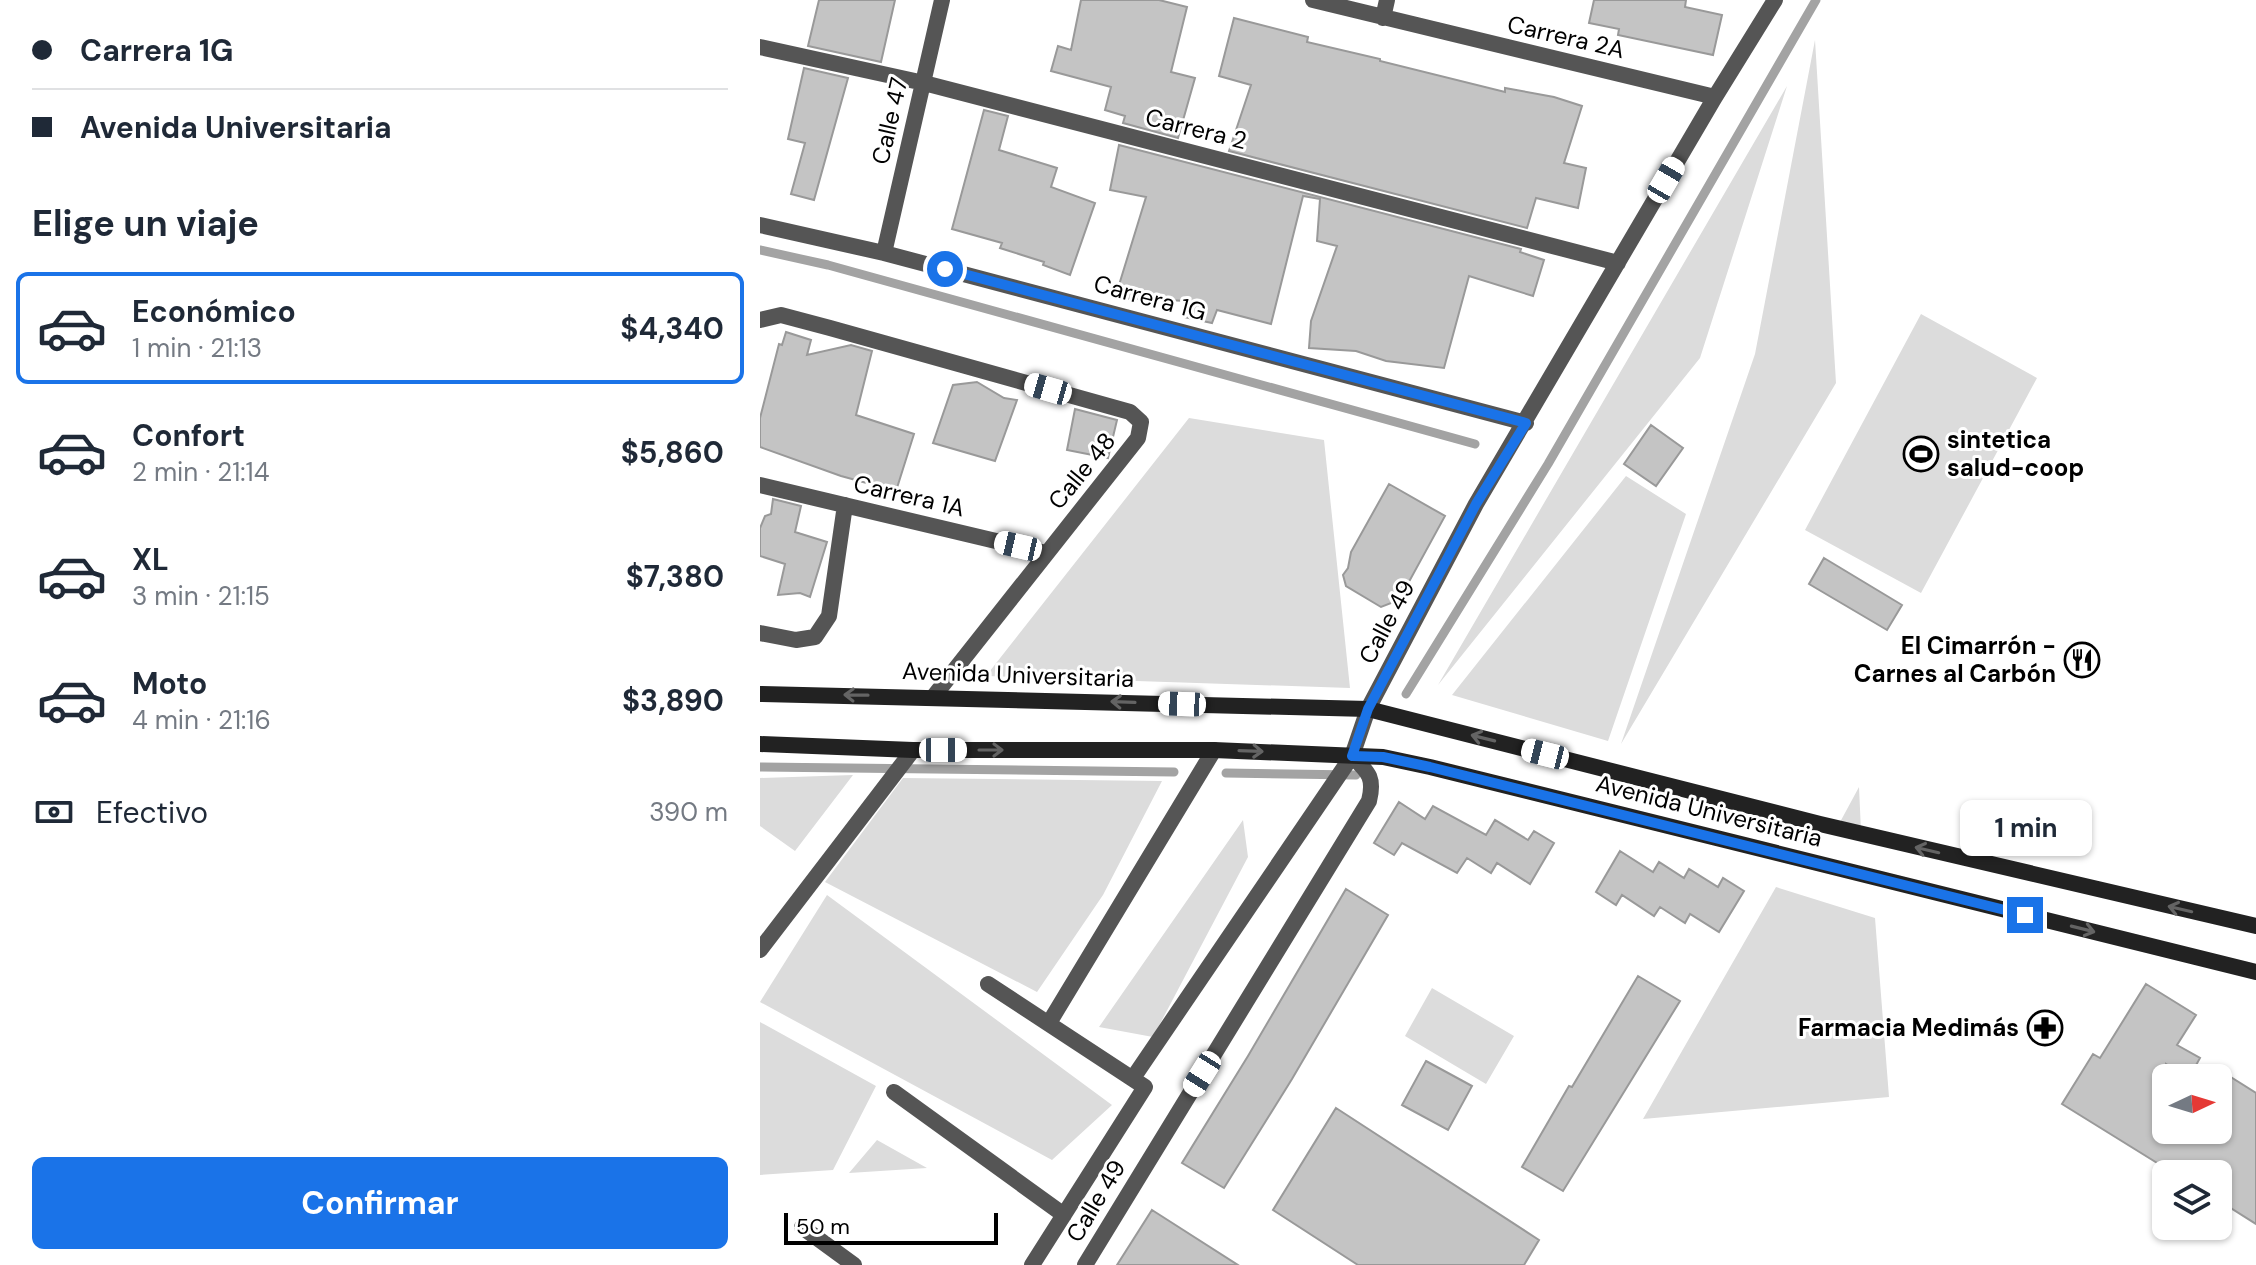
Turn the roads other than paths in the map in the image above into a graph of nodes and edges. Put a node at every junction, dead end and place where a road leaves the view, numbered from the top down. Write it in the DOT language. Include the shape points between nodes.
graph roads {
  1 [pos="942,0"];
  2 [pos="1313,0"];
  3 [pos="1387,0"];
  4 [pos="1775,0"];
  5 [pos="1383,18"];
  6 [pos="760,47"];
  7 [pos="924,83"];
  8 [pos="1715,97"];
  9 [pos="760,225"];
  10 [pos="884,253"];
  11 [pos="1618,263"];
  12 [pos="760,320"];
  13 [pos="1526,423"];
  14 [pos="760,485"];
  15 [pos="845,505"];
  16 [pos="1046,553"];
  17 [pos="760,633"];
  18 [pos="760,694"];
  19 [pos="934,696"];
  20 [pos="1368,709"];
  21 [pos="760,744"];
  22 [pos="913,750"];
  23 [pos="1214,750"];
  24 [pos="1352,756"];
  25 [pos="2256,926"];
  26 [pos="760,950"];
  27 [pos="2256,972"];
  28 [pos="988,984"];
  29 [pos="1049,1023"];
  30 [pos="1133,1078"];
  31 [pos="894,1092"];
  32 [pos="1064,1215"];
  33 [pos="802,1227"];
  34 [pos="854,1265"];
  35 [pos="1032,1265"];
  36 [pos="1085,1265"];
  1 -- 7 [label="street, Calle 47"];
  2 -- 5 [label="street, Carrera 2A"];
  3 -- 5 [label="street"];
  4 -- 8 [label="street, Calle 49"];
  5 -- 8 [label="street, Carrera 2A"];
  6 -- 7 [label="street, Carrera 2"];
  7 -- 10 [label="street, Calle 47"];
  7 -- 11 [label="street, Carrera 2"];
  8 -- 11 [label="street, Calle 49"];
  9 -- 10 [label="street, Carrera 1G"];
  10 -- 13 [label="street, Carrera 1G"];
  11 -- 13 [label="street, Calle 49"];
  12 -- 16 [label="street, Calle 48" via="781,315 1130,412 1141,422 1138,438"];
  13 -- 20 [label="street, Calle 49" via="1476,504"];
  14 -- 15 [label="street, Carrera 1A"];
  15 -- 16 [label="street, Carrera 1A"];
  15 -- 17 [label="street" via="829,616 815,637 796,640"];
  16 -- 19 [label="street, Calle 48"];
  19 -- 18 [label="main road, Avenida Universitaria, one-way"];
  20 -- 19 [label="main road, Avenida Universitaria, one-way"];
  20 -- 24 [label="street, Calle 49"];
  25 -- 20 [label="main road, Avenida Universitaria, one-way" via="1833,827"];
  21 -- 22 [label="main road, Avenida Universitaria"];
  22 -- 23 [label="main road, Avenida Universitaria, one-way"];
  22 -- 26 [label="street"];
  23 -- 24 [label="main road, Avenida Universitaria, one-way"];
  23 -- 29 [label="street"];
  24 -- 27 [label="main road, Avenida Universitaria, one-way" via="1430,767"];
  24 -- 30 [label="street"];
  24 -- 36 [label="street, Calle 49" via="1369,773 1369,801"];
  28 -- 29 [label="street"];
  29 -- 30 [label="street"];
  30 -- 32 [label="street" via="1145,1087"];
  31 -- 32 [label="street"];
  32 -- 35 [label="street"];
  33 -- 34 [label="street"];
}
